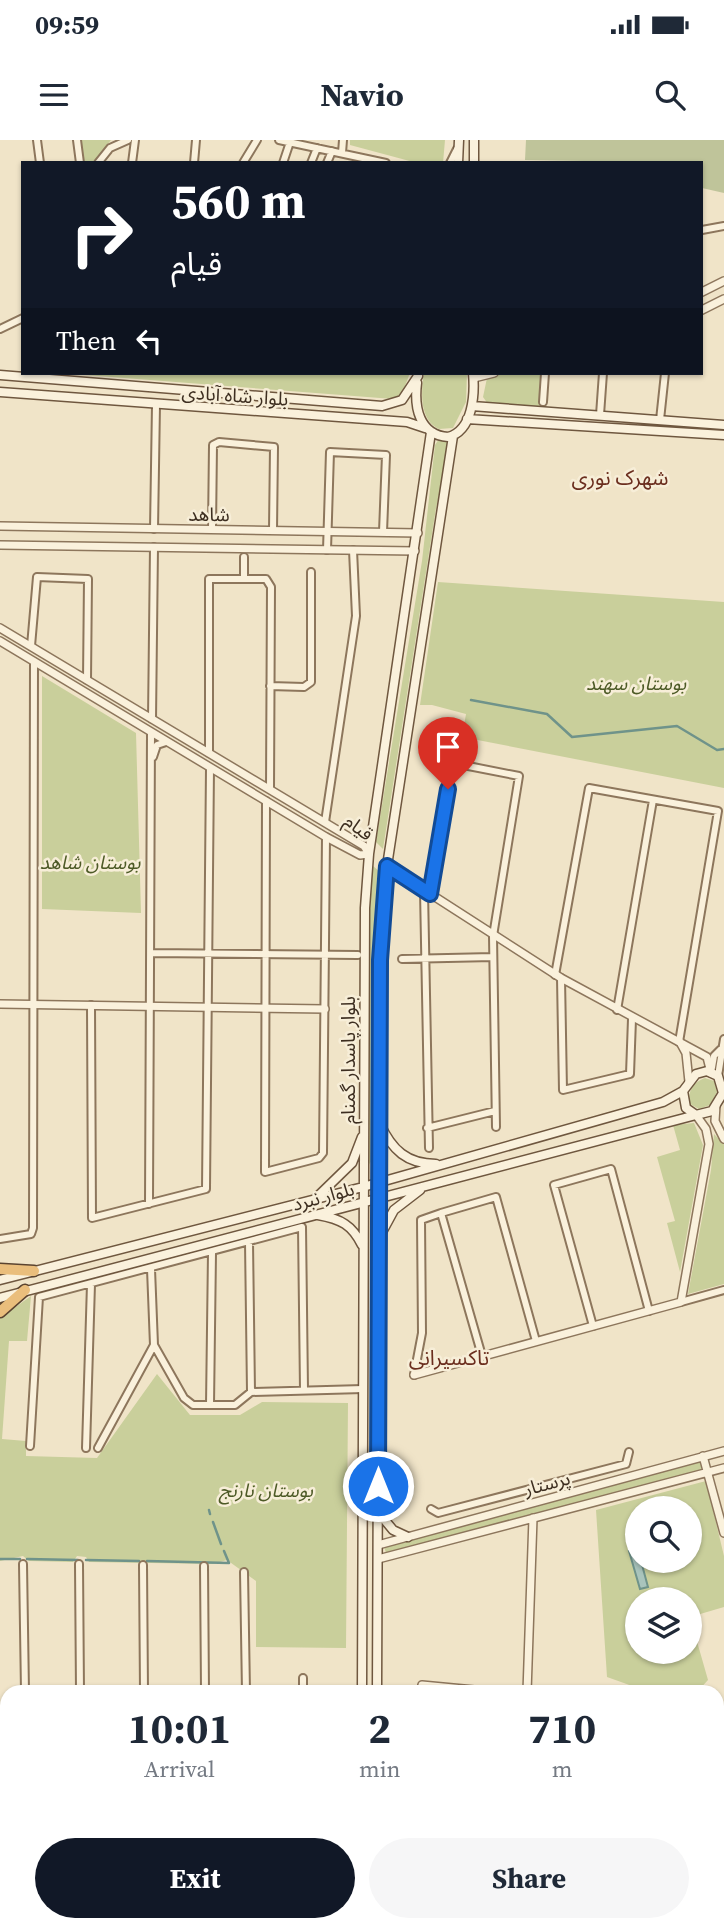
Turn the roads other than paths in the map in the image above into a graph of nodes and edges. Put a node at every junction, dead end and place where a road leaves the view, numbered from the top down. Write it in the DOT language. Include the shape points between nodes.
graph roads {
  1 [pos="37,140"];
  2 [pos="77,140"];
  3 [pos="128,140"];
  4 [pos="135,140"];
  5 [pos="196,140"];
  6 [pos="257,140"];
  7 [pos="279,140"];
  8 [pos="343,140"];
  9 [pos="459,140"];
  10 [pos="474,140"];
  11 [pos="290,142"];
  12 [pos="317,148"];
  13 [pos="331,151"];
  14 [pos="342,153"];
  15 [pos="363,160"];
  16 [pos="40,161"];
  17 [pos="80,161"];
  18 [pos="100,161"];
  19 [pos="132,161"];
  20 [pos="194,161"];
  21 [pos="244,161"];
  22 [pos="284,161"];
  23 [pos="312,161"];
  24 [pos="328,161"];
  25 [pos="451,161"];
  26 [pos="458,161"];
  27 [pos="474,161"];
  28 [pos="724,226"];
  29 [pos="703,230"];
  30 [pos="724,281"];
  31 [pos="703,292"];
  32 [pos="724,299"];
  33 [pos="703,310"];
  34 [pos="21,319"];
  35 [pos="0,329"];
  36 [pos="418,375"];
  37 [pos="419,375"];
  38 [pos="474,375"];
  39 [pos="545,375"];
  40 [pos="603,375"];
  41 [pos="665,375"];
  42 [pos="0,377"];
  43 [pos="0,392"];
  44 [pos="544,402"];
  45 [pos="156,405"];
  46 [pos="472,406"];
  47 [pos="600,415"];
  48 [pos="467,419"];
  49 [pos="660,420"];
  50 [pos="724,425"];
  51 [pos="428,430"];
  52 [pos="724,435"];
  53 [pos="453,436"];
  54 [pos="0,526"];
  55 [pos="154,529"];
  56 [pos="212,529"];
  57 [pos="273,530"];
  58 [pos="328,531"];
  59 [pos="383,532"];
  60 [pos="418,533"];
  61 [pos="0,545"];
  62 [pos="154,547"];
  63 [pos="327,550"];
  64 [pos="353,550"];
  65 [pos="415,551"];
  66 [pos="244,557"];
  67 [pos="311,572"];
  68 [pos="244,579"];
  69 [pos="0,628"];
  70 [pos="0,641"];
  71 [pos="30,646"];
  72 [pos="34,662"];
  73 [pos="87,680"];
  74 [pos="270,686"];
  75 [pos="152,719"];
  76 [pos="151,733"];
  77 [pos="166,741"];
  78 [pos="209,753"];
  79 [pos="211,768"];
  80 [pos="151,780"];
  81 [pos="270,789"];
  82 [pos="653,800"];
  83 [pos="266,801"];
  84 [pos="325,822"];
  85 [pos="326,837"];
  86 [pos="369,854"];
  87 [pos="387,866"];
  88 [pos="427,893"];
  89 [pos="493,936"];
  90 [pos="151,953"];
  91 [pos="209,954"];
  92 [pos="266,954"];
  93 [pos="325,954"];
  94 [pos="358,955"];
  95 [pos="493,957"];
  96 [pos="425,959"];
  97 [pos="402,960"];
  98 [pos="558,977"];
  99 [pos="0,1004"];
  100 [pos="33,1004"];
  101 [pos="91,1006"];
  102 [pos="150,1007"];
  103 [pos="208,1007"];
  104 [pos="266,1009"];
  105 [pos="325,1009"];
  106 [pos="617,1010"];
  107 [pos="632,1019"];
  108 [pos="724,1039"];
  109 [pos="679,1042"];
  110 [pos="723,1048"];
  111 [pos="718,1075"];
  112 [pos="690,1082"];
  113 [pos="683,1091"];
  114 [pos="720,1104"];
  115 [pos="495,1111"];
  116 [pos="696,1115"];
  117 [pos="379,1122"];
  118 [pos="496,1126"];
  119 [pos="427,1128"];
  120 [pos="363,1132"];
  121 [pos="724,1139"];
  122 [pos="429,1148"];
  123 [pos="446,1163"];
  124 [pos="379,1182"];
  125 [pos="430,1184"];
  126 [pos="363,1187"];
  127 [pos="379,1198"];
  128 [pos="313,1199"];
  129 [pos="363,1202"];
  130 [pos="149,1203"];
  131 [pos="441,1213"];
  132 [pos="315,1215"];
  133 [pos="0,1239"];
  134 [pos="379,1240"];
  135 [pos="249,1242"];
  136 [pos="363,1247"];
  137 [pos="212,1252"];
  138 [pos="0,1269"];
  139 [pos="151,1269"];
  140 [pos="34,1271"];
  141 [pos="0,1280"];
  142 [pos="91,1284"];
  143 [pos="25,1290"];
  144 [pos="724,1290"];
  145 [pos="0,1298"];
  146 [pos="681,1302"];
  147 [pos="649,1311"];
  148 [pos="0,1312"];
  149 [pos="593,1326"];
  150 [pos="536,1342"];
  151 [pos="154,1345"];
  152 [pos="482,1356"];
  153 [pos="414,1375"];
  154 [pos="363,1389"];
  155 [pos="304,1390"];
  156 [pos="251,1392"];
  157 [pos="210,1405"];
  158 [pos="30,1446"];
  159 [pos="86,1448"];
  160 [pos="98,1448"];
  161 [pos="724,1451"];
  162 [pos="629,1452"];
  163 [pos="703,1457"];
  164 [pos="724,1468"];
  165 [pos="708,1472"];
  166 [pos="566,1479"];
  167 [pos="570,1493"];
  168 [pos="431,1509"];
  169 [pos="378,1511"];
  170 [pos="533,1518"];
  171 [pos="724,1533"];
  172 [pos="408,1537"];
  173 [pos="381,1544"];
  174 [pos="382,1558"];
  175 [pos="23,1564"];
  176 [pos="79,1564"];
  177 [pos="143,1565"];
  178 [pos="204,1566"];
  179 [pos="244,1572"];
  180 [pos="303,1678"];
  181 [pos="25,1685"];
  182 [pos="80,1685"];
  183 [pos="144,1685"];
  184 [pos="205,1685"];
  185 [pos="246,1685"];
  186 [pos="303,1685"];
  187 [pos="362,1685"];
  188 [pos="377,1685"];
  189 [pos="527,1685"];
  1 -- 16 [label="street"];
  2 -- 17 [label="street"];
  3 -- 18 [label="street" via="110,148"];
  4 -- 19 [label="street"];
  5 -- 20 [label="street"];
  6 -- 21 [label="street"];
  7 -- 11 [label="street"];
  8 -- 14 [label="street"];
  9 -- 25 [label="street"];
  9 -- 26 [label="main road"];
  10 -- 27 [label="main road"];
  11 -- 12 [label="street"];
  11 -- 22 [label="street"];
  12 -- 13 [label="street"];
  12 -- 23 [label="street"];
  13 -- 14 [label="street"];
  13 -- 24 [label="street"];
  14 -- 15 [label="street"];
  28 -- 29 [label="street"];
  30 -- 31 [label="street"];
  32 -- 33 [label="street"];
  34 -- 35 [label="street"];
  36 -- 42 [label="main road, بلوار شاه آبادی" via="402,400 382,406"];
  37 -- 51 [label="main road" via="417,410"];
  38 -- 46 [label="main road"];
  39 -- 44 [label="street"];
  40 -- 47 [label="street"];
  41 -- 49 [label="street"];
  43 -- 45 [label="main road, بلوار شاه آبادی"];
  45 -- 51 [label="main road, بلوار شاه آبادی" via="407,422"];
  45 -- 55 [label="street"];
  46 -- 47 [label="main road"];
  46 -- 48 [label="main road"];
  47 -- 49 [label="main road"];
  48 -- 52 [label="main road"];
  48 -- 53 [label="main road"];
  49 -- 50 [label="main road"];
  51 -- 53 [label="main road, بلوار شاه آبادی"];
  51 -- 60 [label="main road, بلوار پاسدار گمنام"];
  53 -- 87 [label="main road, بلوار پاسدار گمنام"];
  54 -- 55 [label="street, شاهد"];
  55 -- 56 [label="street, شاهد"];
  56 -- 57 [label="street, شاهد"];
  56 -- 57 [label="street" via="215,443 274,447"];
  57 -- 58 [label="street, شاهد"];
  58 -- 59 [label="street, شاهد"];
  58 -- 59 [label="street" via="331,452 386,455"];
  58 -- 63 [label="street"];
  59 -- 60 [label="street, شاهد"];
  60 -- 65 [label="main road, بلوار پاسدار گمنام"];
  61 -- 62 [label="street, شاهد"];
  62 -- 63 [label="street, شاهد"];
  62 -- 75 [label="street"];
  63 -- 64 [label="street, شاهد"];
  64 -- 65 [label="street, شاهد"];
  64 -- 84 [label="street" via="356,616"];
  65 -- 86 [label="main road, بلوار پاسدار گمنام"];
  66 -- 68 [label="street"];
  67 -- 74 [label="street" via="311,682 304,687"];
  68 -- 74 [label="street" via="270,583"];
  68 -- 78 [label="street" via="209,579"];
  69 -- 71 [label="street, قیام"];
  70 -- 72 [label="street, قیام"];
  71 -- 73 [label="street, قیام"];
  71 -- 73 [label="street" via="37,577 88,579"];
  72 -- 76 [label="street, قیام"];
  72 -- 100 [label="street"];
  73 -- 75 [label="street, قیام"];
  74 -- 81 [label="street"];
  75 -- 76 [label="street"];
  75 -- 78 [label="street, قیام"];
  76 -- 77 [label="street, قیام"];
  76 -- 80 [label="street"];
  77 -- 79 [label="street, قیام"];
  77 -- 80 [label="street" via="155,750"];
  78 -- 81 [label="street, قیام"];
  79 -- 83 [label="street, قیام"];
  79 -- 91 [label="street"];
  80 -- 90 [label="street"];
  81 -- 84 [label="street, قیام"];
  82 -- 98 [label="street" via="589,788"];
  82 -- 106 [label="street"];
  82 -- 109 [label="street" via="718,811"];
  83 -- 85 [label="street, قیام"];
  83 -- 92 [label="street"];
  84 -- 86 [label="street, قیام" via="364,846"];
  85 -- 86 [label="street, قیام" via="360,855"];
  85 -- 93 [label="street"];
  86 -- 120 [label="main road, بلوار پاسدار گمنام"];
  87 -- 88 [label="street"];
  87 -- 117 [label="main road, بلوار پاسدار گمنام" via="380,960"];
  88 -- 89 [label="street"];
  88 -- 89 [label="street" via="453,763 519,775"];
  88 -- 96 [label="street"];
  89 -- 95 [label="street"];
  89 -- 98 [label="street"];
  90 -- 91 [label="street"];
  90 -- 102 [label="street"];
  91 -- 92 [label="street"];
  91 -- 103 [label="street"];
  92 -- 93 [label="street"];
  92 -- 104 [label="street"];
  93 -- 94 [label="street"];
  93 -- 105 [label="street"];
  95 -- 96 [label="street"];
  95 -- 115 [label="street"];
  96 -- 97 [label="street"];
  96 -- 119 [label="street"];
  98 -- 106 [label="street"];
  98 -- 107 [label="street" via="563,1090 630,1074"];
  99 -- 100 [label="street"];
  100 -- 101 [label="street"];
  100 -- 133 [label="street" via="33,1228 24,1237"];
  101 -- 102 [label="street"];
  101 -- 130 [label="street" via="92,1218"];
  102 -- 103 [label="street"];
  102 -- 130 [label="street"];
  103 -- 104 [label="street"];
  103 -- 130 [label="street" via="206,1189"];
  104 -- 105 [label="street"];
  104 -- 105 [label="street" via="263,1170 268,1173 321,1156"];
  106 -- 107 [label="street"];
  107 -- 109 [label="street"];
  108 -- 110 [label="street"];
  109 -- 111 [label="street" via="708,1057"];
  109 -- 112 [label="street" via="686,1054"];
  110 -- 111 [label="street"];
  111 -- 112 [label="main road" via="701,1072"];
  111 -- 114 [label="main road" via="723,1093"];
  112 -- 113 [label="main road"];
  113 -- 116 [label="main road" via="686,1108"];
  113 -- 123 [label="main road, بلوار نبرد" via="663,1102"];
  114 -- 116 [label="main road" via="707,1114"];
  114 -- 121 [label="street" via="715,1121"];
  115 -- 118 [label="street"];
  115 -- 119 [label="street"];
  116 -- 125 [label="main road, بلوار نبرد"];
  116 -- 146 [label="street" via="709,1144"];
  117 -- 123 [label="main road" via="402,1156 428,1164"];
  117 -- 124 [label="main road, بلوار پاسدار گمنام"];
  119 -- 122 [label="street"];
  120 -- 126 [label="main road, بلوار پاسدار گمنام"];
  120 -- 128 [label="main road" via="352,1163"];
  123 -- 124 [label="main road, بلوار نبرد"];
  124 -- 126 [label="main road, بلوار نبرد"];
  124 -- 127 [label="main road, بلوار پاسدار گمنام"];
  125 -- 127 [label="main road, بلوار نبرد"];
  125 -- 134 [label="main road" via="394,1210"];
  126 -- 128 [label="main road, بلوار نبرد"];
  126 -- 129 [label="main road, بلوار پاسدار گمنام"];
  127 -- 129 [label="main road, بلوار نبرد"];
  127 -- 134 [label="main road, بلوار پاسدار گمنام"];
  128 -- 140 [label="main road, بلوار نبرد"];
  129 -- 132 [label="main road, بلوار نبرد"];
  129 -- 136 [label="main road, بلوار پاسدار گمنام"];
  131 -- 150 [label="street" via="496,1197"];
  131 -- 152 [label="street"];
  131 -- 153 [label="street" via="421,1220 422,1333"];
  132 -- 136 [label="main road" via="341,1220 355,1231"];
  132 -- 143 [label="main road, بلوار نبرد"];
  134 -- 169 [label="main road, بلوار پاسدار گمنام"];
  135 -- 137 [label="street"];
  135 -- 155 [label="street" via="302,1227"];
  135 -- 156 [label="street"];
  136 -- 154 [label="main road, بلوار پاسدار گمنام"];
  137 -- 139 [label="street"];
  137 -- 157 [label="street"];
  138 -- 140 [label="highway"];
  139 -- 142 [label="street"];
  139 -- 151 [label="street"];
  140 -- 141 [label="main road, بلوار نبرد"];
  142 -- 158 [label="street" via="39,1297"];
  142 -- 159 [label="street"];
  143 -- 145 [label="main road, بلوار نبرد"];
  143 -- 148 [label="highway"];
  144 -- 146 [label="street"];
  146 -- 147 [label="street"];
  147 -- 149 [label="street"];
  147 -- 149 [label="street" via="611,1169 554,1185"];
  149 -- 150 [label="street"];
  150 -- 152 [label="street"];
  151 -- 157 [label="street" via="184,1398 193,1405"];
  151 -- 160 [label="street"];
  152 -- 153 [label="street"];
  154 -- 155 [label="street"];
  154 -- 187 [label="main road, بلوار پاسدار گمنام"];
  155 -- 156 [label="street"];
  156 -- 157 [label="street" via="235,1405"];
  161 -- 163 [label="street, پرستار"];
  162 -- 166 [label="street" via="626,1464"];
  163 -- 165 [label="street"];
  163 -- 167 [label="street, پرستار"];
  164 -- 165 [label="street, پرستار"];
  165 -- 170 [label="street, پرستار"];
  165 -- 171 [label="street"];
  166 -- 167 [label="street"];
  166 -- 168 [label="street" via="438,1513"];
  167 -- 172 [label="street, پرستار"];
  169 -- 172 [label="main road" via="393,1530"];
  169 -- 173 [label="main road, بلوار پاسدار گمنام"];
  170 -- 174 [label="street, پرستار"];
  170 -- 189 [label="street"];
  172 -- 173 [label="street, پرستار"];
  173 -- 174 [label="main road, بلوار پاسدار گمنام"];
  174 -- 188 [label="main road, بلوار پاسدار گمنام"];
  175 -- 181 [label="street"];
  176 -- 182 [label="street"];
  177 -- 183 [label="street"];
  178 -- 184 [label="street"];
  179 -- 185 [label="street"];
  180 -- 186 [label="street"];
}
